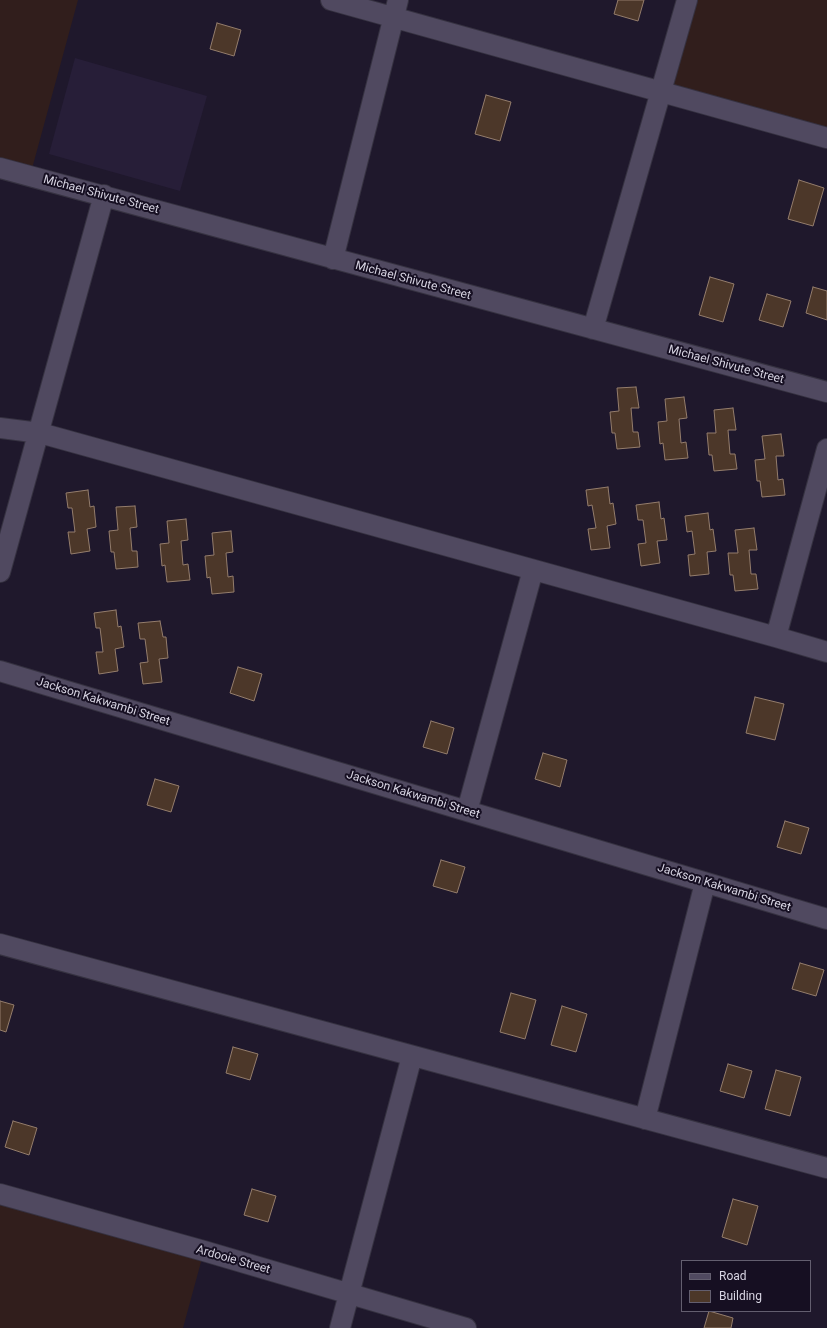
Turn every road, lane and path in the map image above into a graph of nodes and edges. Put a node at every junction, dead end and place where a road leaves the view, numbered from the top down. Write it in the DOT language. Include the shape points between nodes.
graph roads {
  1 [pos="331,0"];
  2 [pos="687,0"];
  3 [pos="396,9"];
  4 [pos="660,90"];
  5 [pos="827,138"];
  6 [pos="0,168"];
  7 [pos="104,196"];
  8 [pos="333,259"];
  9 [pos="593,329"];
  10 [pos="827,392"];
  11 [pos="0,428"];
  12 [pos="40,432"];
  13 [pos="827,448"];
  14 [pos="533,570"];
  15 [pos="0,572"];
  16 [pos="776,637"];
  17 [pos="827,652"];
  18 [pos="0,671"];
  19 [pos="467,811"];
  20 [pos="705,883"];
  21 [pos="827,919"];
  22 [pos="0,944"];
  23 [pos="412,1056"];
  24 [pos="645,1119"];
  25 [pos="827,1168"];
  26 [pos="0,1194"];
  27 [pos="350,1294"];
  28 [pos="340,1328"];
  29 [pos="466,1328"];
  1 -- 3 [label="street"];
  2 -- 4 [label="street"];
  3 -- 4 [label="street"];
  3 -- 8 [label="street"];
  4 -- 5 [label="street"];
  4 -- 9 [label="street"];
  6 -- 7 [label="street, Michael Shivute Street"];
  7 -- 8 [label="street, Michael Shivute Street"];
  7 -- 12 [label="street"];
  8 -- 9 [label="street, Michael Shivute Street"];
  9 -- 10 [label="street, Michael Shivute Street"];
  11 -- 12 [label="street"];
  12 -- 14 [label="street"];
  12 -- 15 [label="street"];
  13 -- 16 [label="street"];
  14 -- 16 [label="street"];
  14 -- 19 [label="street"];
  16 -- 17 [label="street"];
  18 -- 19 [label="street, Jackson Kakwambi Street"];
  19 -- 20 [label="street, Jackson Kakwambi Street"];
  20 -- 21 [label="street, Jackson Kakwambi Street"];
  20 -- 24 [label="street"];
  22 -- 23 [label="street"];
  23 -- 24 [label="street"];
  23 -- 27 [label="street"];
  24 -- 25 [label="street"];
  26 -- 27 [label="street, Ardooie Street"];
  27 -- 28 [label="street"];
  27 -- 29 [label="street, Ardooie Street"];
}
